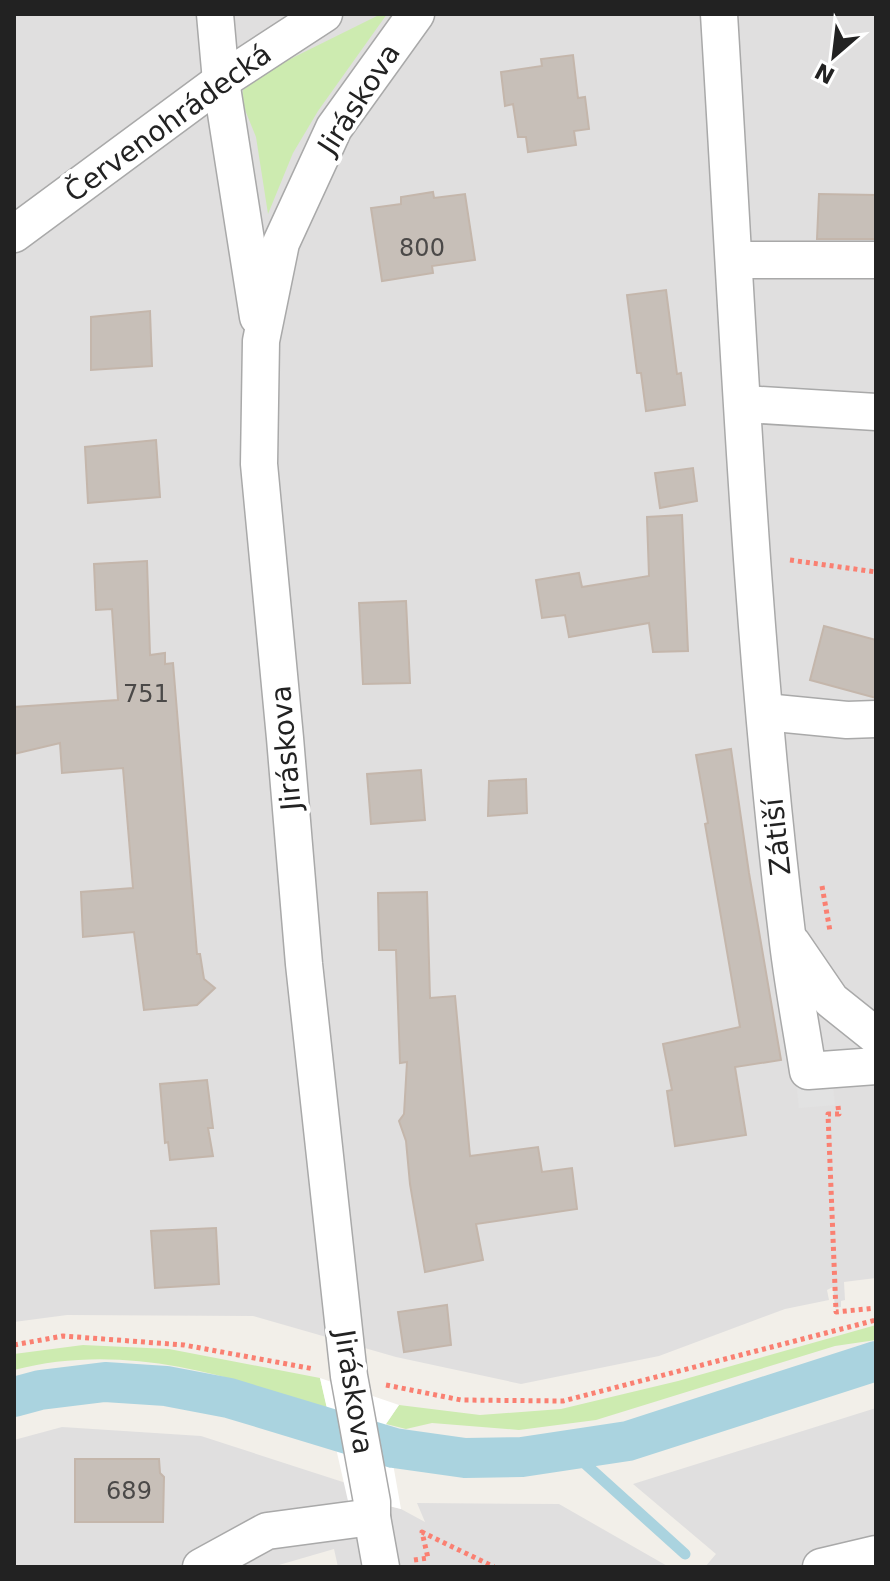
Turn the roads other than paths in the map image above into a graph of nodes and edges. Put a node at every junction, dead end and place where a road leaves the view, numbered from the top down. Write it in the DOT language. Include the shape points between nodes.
graph roads {
  1 [pos="215,14"];
  2 [pos="324,14"];
  3 [pos="416,14"];
  4 [pos="719,14"];
  5 [pos="221,81"];
  6 [pos="14,234"];
  7 [pos="735,260"];
  8 [pos="876,260"];
  9 [pos="261,341"];
  10 [pos="744,404"];
  11 [pos="876,412"];
  12 [pos="765,712"];
  13 [pos="876,719"];
  14 [pos="787,935"];
  15 [pos="876,1036"];
  16 [pos="876,1066"];
  17 [pos="372,1510"];
  18 [pos="876,1554"];
  19 [pos="397,1564"];
  20 [pos="201,1567"];
  21 [pos="821,1567"];
  1 -- 5 [label="street"];
  2 -- 5 [label="street, Červenohrádecká"];
  3 -- 9 [label="street, Jiráskova" via="334,128 281,243"];
  4 -- 7 [label="street, Zátiší"];
  5 -- 6 [label="street, Červenohrádecká"];
  5 -- 9 [label="street"];
  7 -- 8 [label="street"];
  7 -- 10 [label="street, Zátiší"];
  9 -- 17 [label="street, Jiráskova" via="259,464 304,964 350,1382"];
  10 -- 11 [label="street"];
  10 -- 12 [label="street, Zátiší"];
  12 -- 13 [label="street"];
  12 -- 14 [label="street, Zátiší"];
  14 -- 15 [label="street" via="831,1000"];
  14 -- 16 [label="street, Zátiší" via="808,1071"];
  17 -- 19 [label="street, Jiráskova"];
  17 -- 20 [label="street" via="267,1531"];
  18 -- 21 [label="street"];
}
